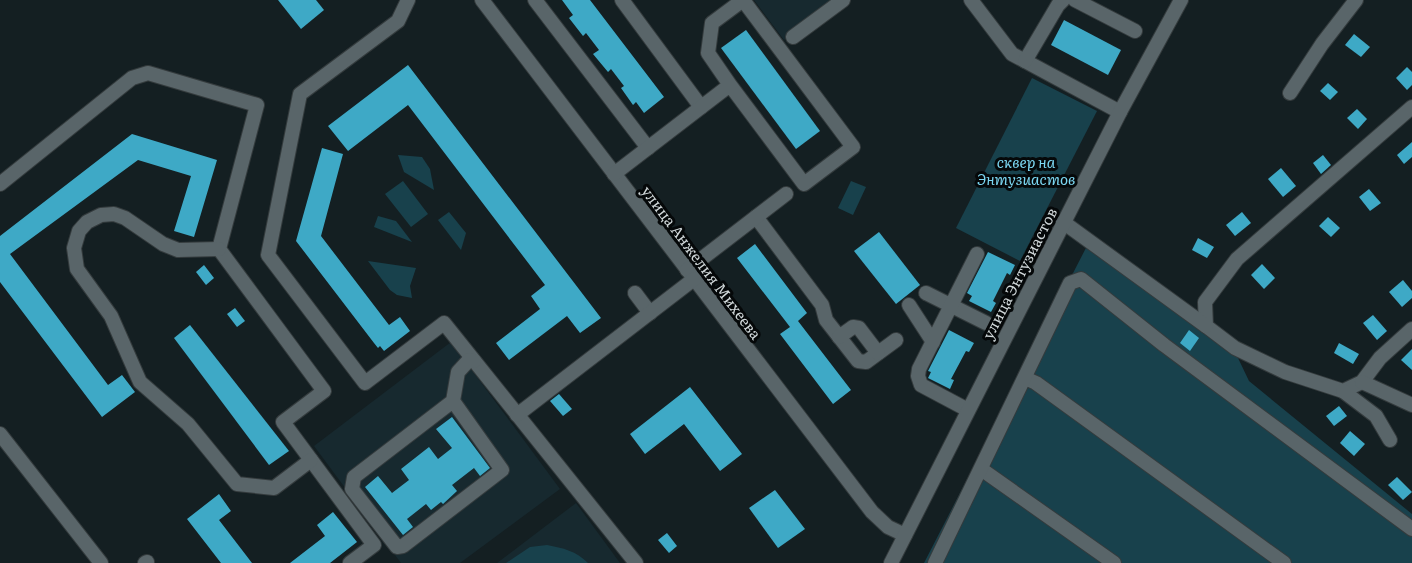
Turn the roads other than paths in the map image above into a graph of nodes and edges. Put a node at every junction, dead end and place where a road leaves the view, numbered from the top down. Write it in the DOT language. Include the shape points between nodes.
graph roads {
  1 [pos="408,0"];
  2 [pos="482,0"];
  3 [pos="535,0"];
  4 [pos="622,0"];
  5 [pos="843,0"];
  6 [pos="971,0"];
  7 [pos="1063,0"];
  8 [pos="1075,0"];
  9 [pos="1181,0"];
  10 [pos="1356,0"];
  11 [pos="1135,31"];
  12 [pos="793,37"];
  13 [pos="1025,61"];
  14 [pos="730,86"];
  15 [pos="1290,93"];
  16 [pos="701,107"];
  17 [pos="1412,107"];
  18 [pos="1120,112"];
  19 [pos="648,148"];
  20 [pos="614,174"];
  21 [pos="0,184"];
  22 [pos="786,194"];
  23 [pos="756,217"];
  24 [pos="1064,222"];
  25 [pos="219,249"];
  26 [pos="977,254"];
  27 [pos="691,274"];
  28 [pos="635,293"];
  29 [pos="926,293"];
  30 [pos="909,305"];
  31 [pos="951,305"];
  32 [pos="650,313"];
  33 [pos="986,323"];
  34 [pos="1206,326"];
  35 [pos="1412,328"];
  36 [pos="839,337"];
  37 [pos="896,340"];
  38 [pos="933,342"];
  39 [pos="878,353"];
  40 [pos="474,361"];
  41 [pos="1025,378"];
  42 [pos="1362,382"];
  43 [pos="1343,391"];
  44 [pos="453,401"];
  45 [pos="1412,405"];
  46 [pos="968,411"];
  47 [pos="517,415"];
  48 [pos="0,436"];
  49 [pos="1390,440"];
  50 [pos="312,460"];
  51 [pos="981,469"];
  52 [pos="1412,529"];
  53 [pos="905,535"];
  54 [pos="938,561"];
  55 [pos="101,563"];
  56 [pos="350,563"];
  57 [pos="636,563"];
  58 [pos="891,563"];
  59 [pos="1114,563"];
  60 [pos="1284,563"];
  1 -- 40 [label="street" via="398,21 300,94 268,255 365,383 444,323"];
  2 -- 20 [label="street, улица Анжелия Михеева"];
  3 -- 19 [label="street"];
  4 -- 16 [label="street"];
  5 -- 12 [label="street"];
  6 -- 13 [label="street" via="1012,54"];
  7 -- 13 [label="street"];
  8 -- 11 [label="street"];
  9 -- 18 [label="street, улица Энтузиастов"];
  10 -- 15 [label="street"];
  13 -- 18 [label="street"];
  14 -- 14 [label="street" via="804,184 853,147 743,0 712,23 708,53"];
  14 -- 16 [label="street"];
  16 -- 19 [label="street"];
  17 -- 34 [label="street" via="1238,259 1205,302"];
  18 -- 24 [label="street, улица Энтузиастов"];
  19 -- 20 [label="street"];
  20 -- 27 [label="street, улица Анжелия Михеева"];
  21 -- 25 [label="street" via="132,78 148,73 257,105"];
  22 -- 23 [label="street"];
  23 -- 27 [label="street"];
  23 -- 36 [label="street" via="822,304 826,320"];
  24 -- 34 [label="street"];
  24 -- 46 [label="street, улица Энтузиастов"];
  25 -- 50 [label="street" via="324,391 283,422"];
  25 -- 50 [label="street" via="178,250 114,214 87,222 79,231 75,248 77,269 111,316 140,382 188,424 237,484 274,488"];
  26 -- 31 [label="street"];
  27 -- 32 [label="street"];
  27 -- 53 [label="street, улица Анжелия Михеева" via="872,512"];
  28 -- 32 [label="street"];
  29 -- 31 [label="street"];
  30 -- 38 [label="street"];
  31 -- 33 [label="street"];
  31 -- 38 [label="street"];
  32 -- 47 [label="street"];
  34 -- 43 [label="street" via="1235,348 1285,372"];
  35 -- 42 [label="street" via="1380,358"];
  36 -- 39 [label="street" via="858,328"];
  36 -- 39 [label="street" via="860,363"];
  37 -- 39 [label="street"];
  38 -- 46 [label="street" via="919,369 919,381"];
  40 -- 44 [label="street" via="469,360 458,372"];
  40 -- 47 [label="street"];
  41 -- 51 [label="street"];
  41 -- 52 [label="street" via="1070,283 1081,279"];
  41 -- 60 [label="street"];
  42 -- 43 [label="street"];
  42 -- 45 [label="street"];
  43 -- 49 [label="street" via="1376,416"];
  44 -- 44 [label="street" via="502,470 397,548 352,489 352,481 356,474"];
  46 -- 53 [label="street, улица Энтузиастов"];
  47 -- 57 [label="street"];
  48 -- 55 [label="street"];
  50 -- 56 [label="street" via="374,545"];
  51 -- 54 [label="street"];
  51 -- 59 [label="street"];
  53 -- 58 [label="street, улица Энтузиастов"];
}
